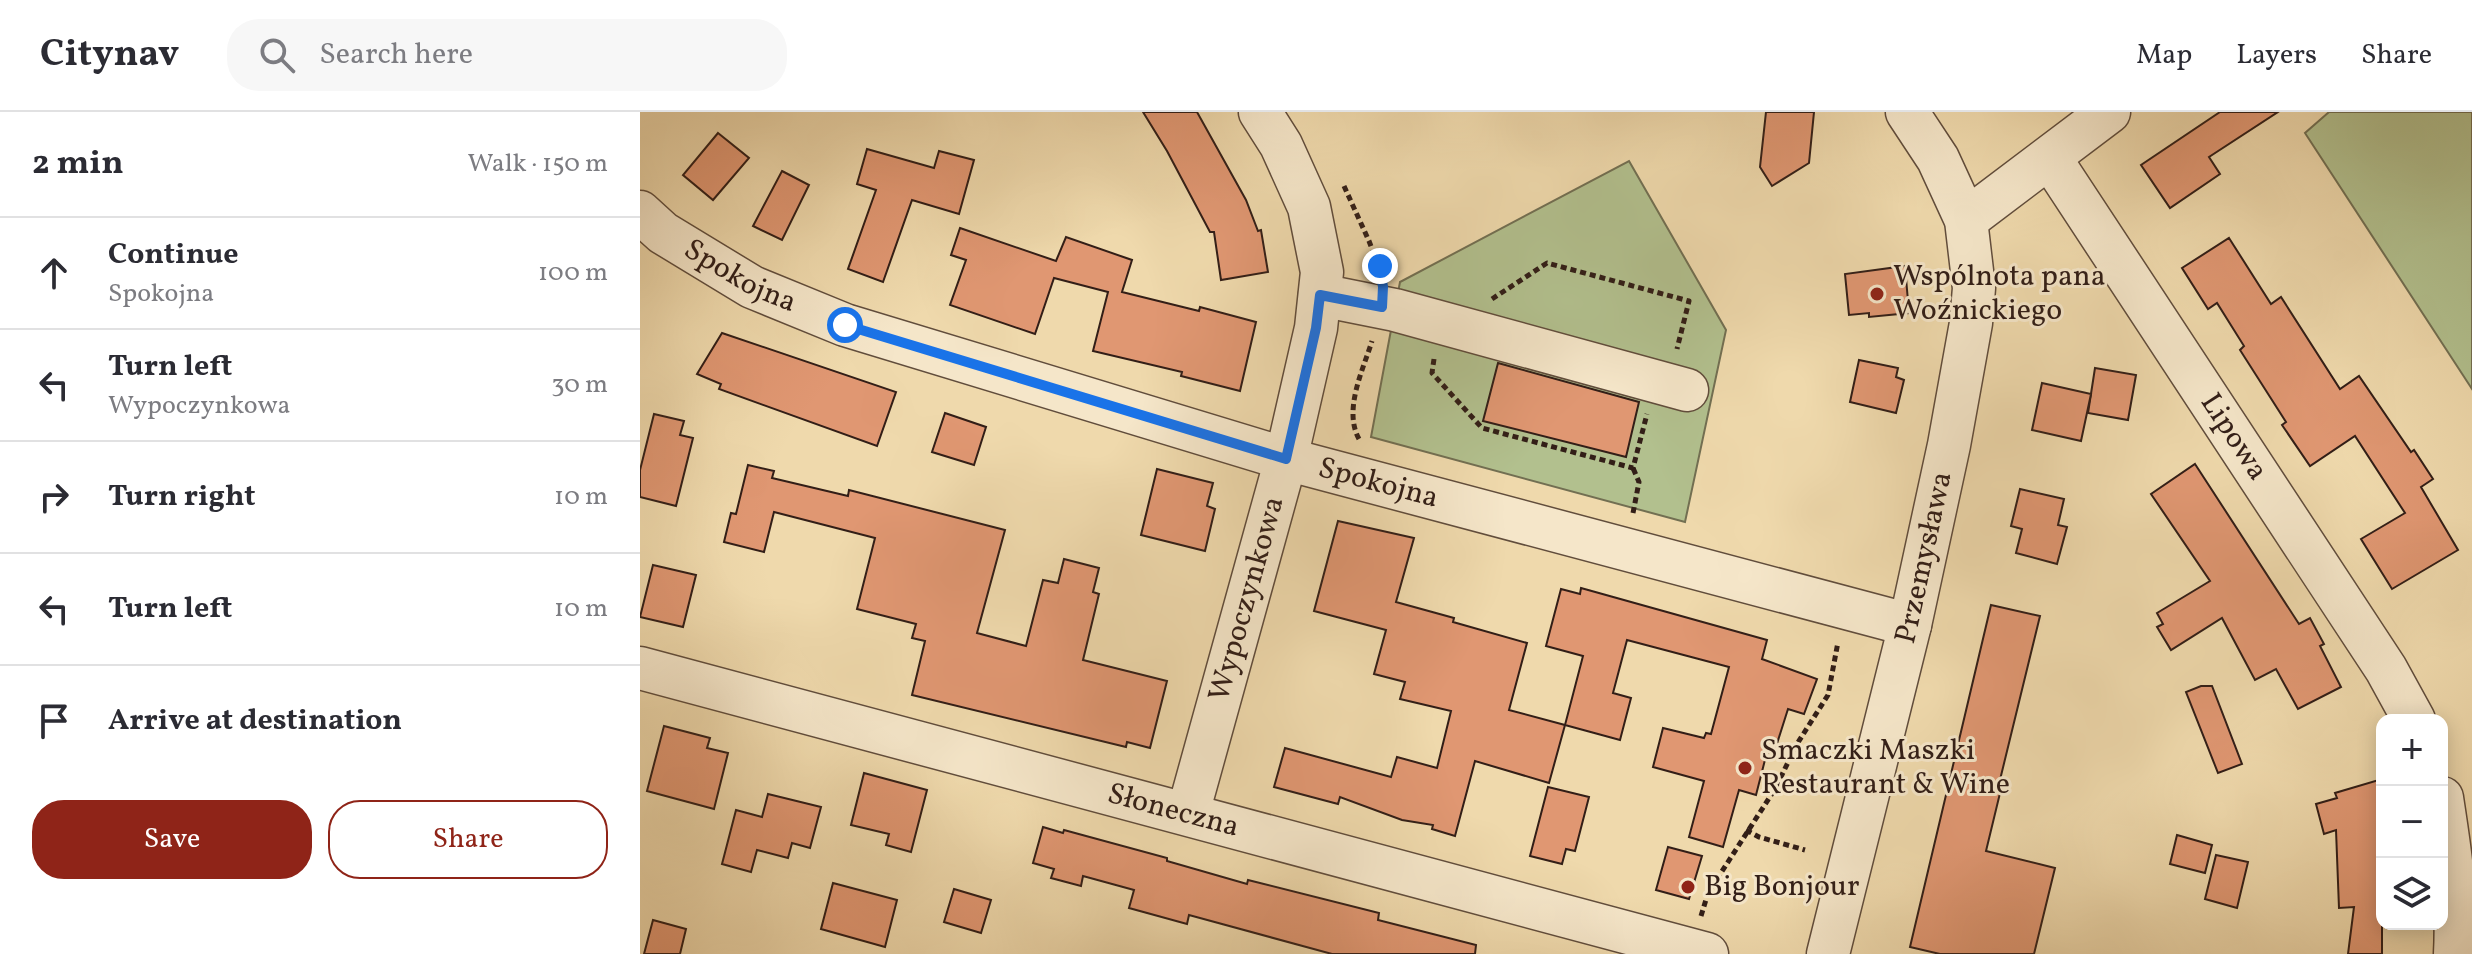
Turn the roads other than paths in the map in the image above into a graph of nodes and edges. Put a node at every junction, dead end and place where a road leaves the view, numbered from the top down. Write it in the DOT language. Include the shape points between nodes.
graph roads {
  1 [pos="1260,112"];
  2 [pos="1907,112"];
  3 [pos="2109,112"];
  4 [pos="2050,158"];
  5 [pos="640,212"];
  6 [pos="1966,220"];
  7 [pos="1320,295"];
  8 [pos="1670,385"];
  9 [pos="1286,459"];
  10 [pos="1910,625"];
  11 [pos="640,668"];
  12 [pos="2411,714"];
  13 [pos="1188,813"];
  14 [pos="2448,836"];
  15 [pos="1704,936"];
  16 [pos="1828,954"];
  17 [pos="2455,954"];
  1 -- 7 [label="street, Wypoczynkowa" via="1309,207 1322,272"];
  2 -- 6 [label="street, Przemysława" via="1938,159"];
  3 -- 4 [label="street"];
  4 -- 6 [label="street"];
  4 -- 12 [label="street, Lipowa"];
  5 -- 9 [label="street, Spokojna" via="663,233 752,287 845,325"];
  6 -- 10 [label="street, Przemysława" via="1974,288 1969,341"];
  7 -- 8 [label="street"];
  7 -- 9 [label="street, Wypoczynkowa"];
  9 -- 10 [label="street, Spokojna"];
  9 -- 13 [label="street, Wypoczynkowa"];
  10 -- 16 [label="street, Przemysława"];
  11 -- 13 [label="street, Słoneczna"];
  13 -- 15 [label="street, Słoneczna" via="1417,877"];
  14 -- 17 [label="street"];
}
